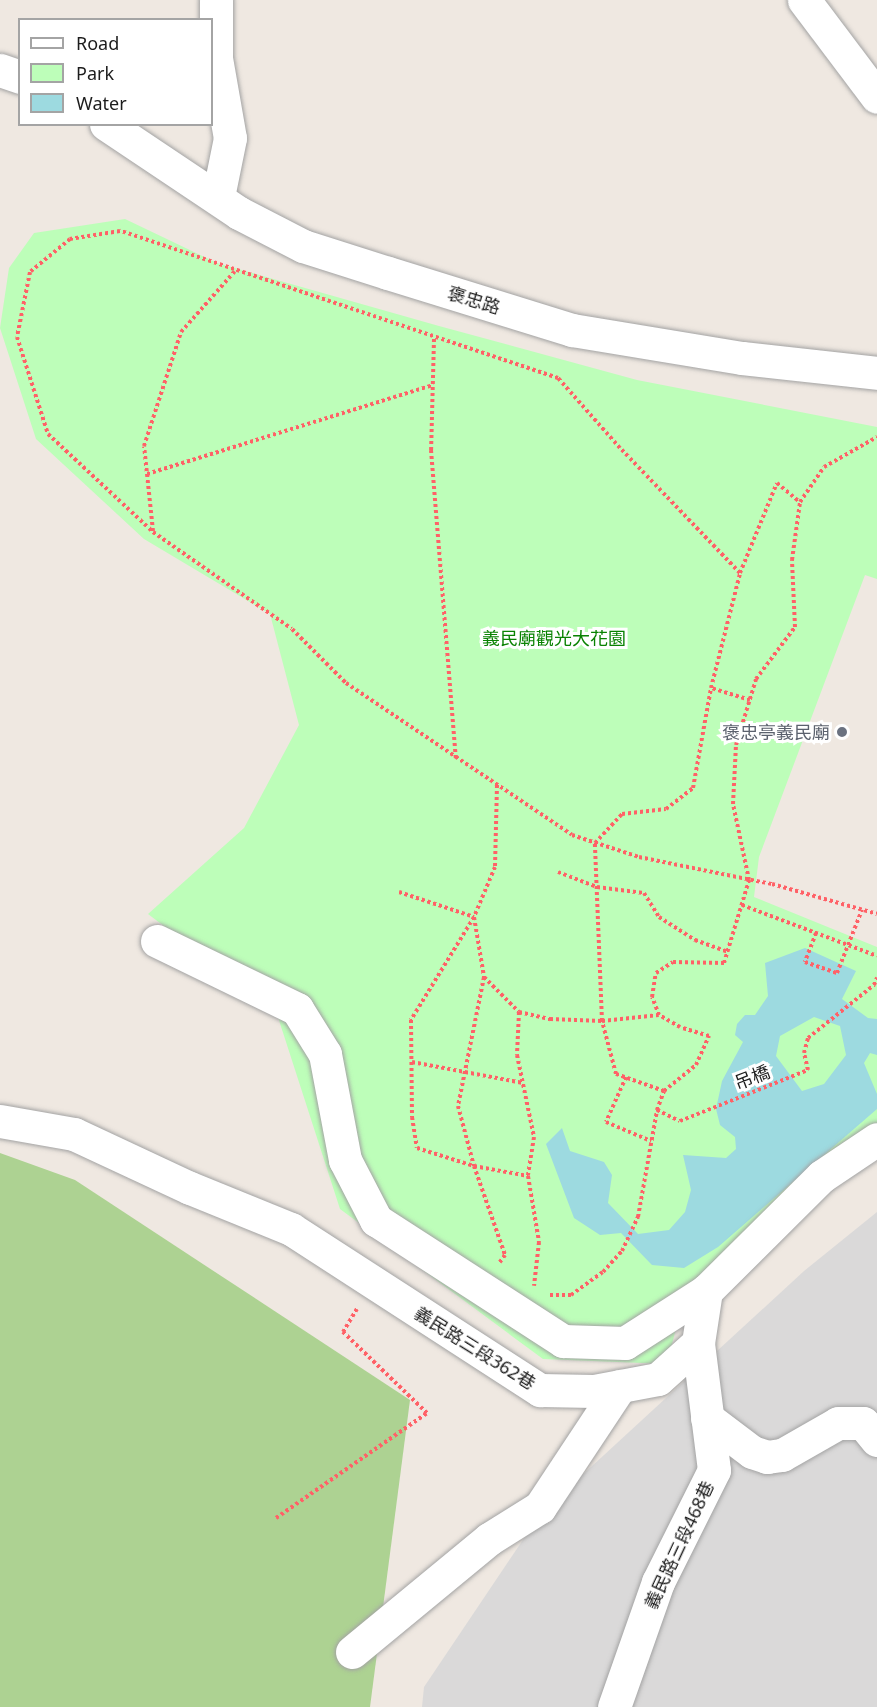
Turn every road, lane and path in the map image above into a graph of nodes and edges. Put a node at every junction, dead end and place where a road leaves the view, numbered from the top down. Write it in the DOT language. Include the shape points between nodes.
graph roads {
  1 [pos="216,0"];
  2 [pos="804,0"];
  3 [pos="877,97"];
  4 [pos="109,126"];
  5 [pos="218,197"];
  6 [pos="236,271"];
  7 [pos="434,339"];
  8 [pos="877,373"];
  9 [pos="433,385"];
  10 [pos="877,437"];
  11 [pos="147,474"];
  12 [pos="800,502"];
  13 [pos="153,532"];
  14 [pos="740,573"];
  15 [pos="711,688"];
  16 [pos="750,700"];
  17 [pos="456,760"];
  18 [pos="497,784"];
  19 [pos="595,843"];
  20 [pos="558,872"];
  21 [pos="749,880"];
  22 [pos="597,887"];
  23 [pos="399,892"];
  24 [pos="742,905"];
  25 [pos="862,910"];
  26 [pos="877,914"];
  27 [pos="474,917"];
  28 [pos="816,933"];
  29 [pos="157,941"];
  30 [pos="848,945"];
  31 [pos="728,952"];
  32 [pos="877,956"];
  33 [pos="484,977"];
  34 [pos="877,978"];
  35 [pos="519,1012"];
  36 [pos="659,1015"];
  37 [pos="602,1021"];
  38 [pos="412,1062"];
  39 [pos="465,1072"];
  40 [pos="626,1077"];
  41 [pos="523,1083"];
  42 [pos="664,1091"];
  43 [pos="657,1110"];
  44 [pos="0,1121"];
  45 [pos="877,1140"];
  46 [pos="651,1141"];
  47 [pos="474,1166"];
  48 [pos="528,1176"];
  49 [pos="496,1270"];
  50 [pos="373,1282"];
  51 [pos="706,1291"];
  52 [pos="533,1295"];
  53 [pos="543,1295"];
  54 [pos="698,1343"];
  55 [pos="620,1386"];
  56 [pos="707,1418"];
  57 [pos="877,1440"];
  58 [pos="276,1518"];
  59 [pos="352,1652"];
  60 [pos="614,1707"];
  1 -- 5 [label="street" via="216,58 230,138"];
  2 -- 3 [label="street"];
  4 -- 5 [label="street, 褒忠路"];
  5 -- 8 [label="street, 褒忠路" via="303,246 572,330 742,358"];
  6 -- 7 [label="path"];
  6 -- 11 [label="path" via="181,332 144,446"];
  6 -- 13 [label="path" via="120,231 70,238 30,272 17,337 48,434"];
  7 -- 9 [label="path"];
  7 -- 14 [label="path" via="558,378"];
  9 -- 11 [label="path"];
  9 -- 17 [label="path" via="431,450"];
  10 -- 12 [label="path" via="824,467"];
  11 -- 13 [label="path"];
  12 -- 14 [label="path" via="777,483"];
  12 -- 16 [label="path" via="792,560 795,627 756,679"];
  13 -- 17 [label="path" via="292,629 346,683"];
  14 -- 15 [label="path"];
  15 -- 16 [label="path"];
  15 -- 19 [label="path" via="693,788 666,809 622,814"];
  16 -- 21 [label="path" via="736,745 733,804"];
  17 -- 18 [label="path"];
  18 -- 19 [label="path" via="572,835"];
  18 -- 27 [label="path" via="495,867"];
  19 -- 21 [label="path" via="639,857"];
  19 -- 22 [label="path"];
  20 -- 22 [label="path"];
  21 -- 24 [label="path"];
  21 -- 25 [label="path"];
  22 -- 31 [label="path" via="644,892 659,917 695,940"];
  22 -- 37 [label="path"];
  23 -- 27 [label="path"];
  24 -- 28 [label="path"];
  24 -- 31 [label="path"];
  25 -- 26 [label="path"];
  25 -- 30 [label="path"];
  27 -- 33 [label="path"];
  27 -- 38 [label="path" via="411,1020"];
  28 -- 30 [label="path"];
  28 -- 30 [label="path" via="805,962 837,973"];
  29 -- 51 [label="street" via="297,1009 325,1054 345,1160 376,1220 563,1341 625,1343"];
  30 -- 32 [label="path"];
  31 -- 36 [label="path" via="724,963 673,962 656,974 652,997"];
  33 -- 35 [label="path"];
  33 -- 39 [label="path"];
  34 -- 43 [label="path, 吊橋" via="808,1038 804,1053 808,1070 680,1121"];
  35 -- 37 [label="path" via="550,1019"];
  35 -- 41 [label="path" via="517,1055"];
  36 -- 37 [label="path"];
  36 -- 42 [label="path" via="709,1036 696,1065"];
  37 -- 40 [label="path" via="616,1074"];
  38 -- 39 [label="path"];
  38 -- 47 [label="path" via="417,1148"];
  39 -- 41 [label="path"];
  39 -- 47 [label="path" via="458,1106"];
  40 -- 42 [label="path"];
  40 -- 46 [label="path" via="606,1122"];
  41 -- 48 [label="path" via="534,1137"];
  42 -- 43 [label="path"];
  43 -- 46 [label="path"];
  44 -- 50 [label="street, 義民路三段362巷" via="74,1134 291,1229"];
  45 -- 51 [label="street" via="822,1176"];
  46 -- 53 [label="path" via="638,1217 622,1251 603,1272 571,1295"];
  47 -- 48 [label="path"];
  47 -- 49 [label="path" via="505,1255"];
  48 -- 52 [label="path" via="539,1242"];
  50 -- 55 [label="street, 義民路三段362巷" via="540,1390 594,1391"];
  50 -- 58 [label="path" via="344,1332 427,1413"];
  51 -- 54 [label="street"];
  54 -- 55 [label="street, 義民路三段362巷" via="658,1379"];
  54 -- 56 [label="street, 義民路三段468巷"];
  55 -- 59 [label="street" via="540,1507 489,1539"];
  56 -- 57 [label="street" via="752,1452 768,1457 782,1455 838,1423 863,1423"];
  56 -- 60 [label="street, 義民路三段468巷" via="714,1470 658,1582"];
}
